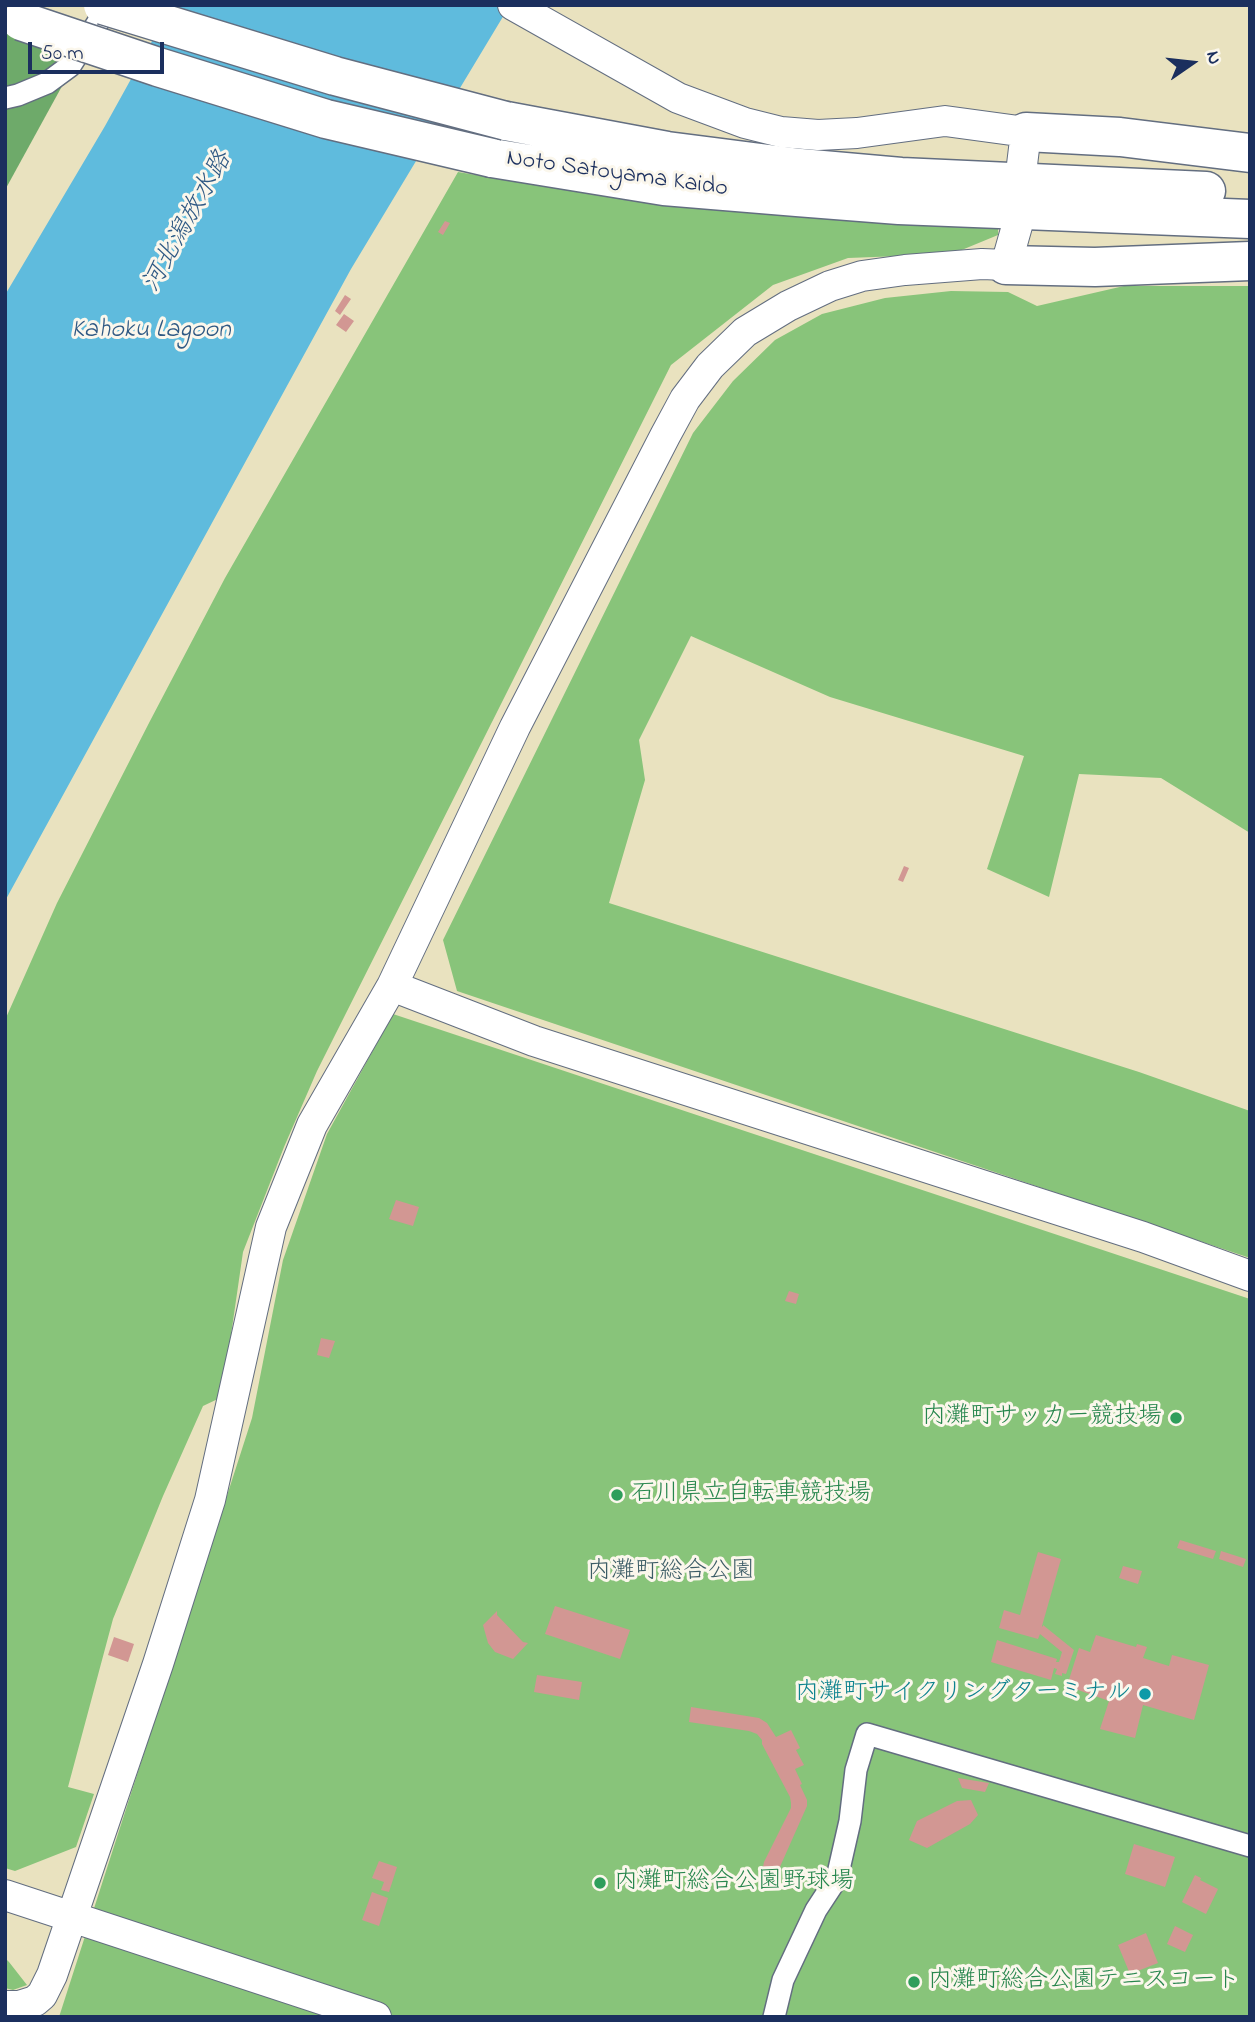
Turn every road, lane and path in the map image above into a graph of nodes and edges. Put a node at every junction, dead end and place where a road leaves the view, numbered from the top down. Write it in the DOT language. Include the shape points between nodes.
graph roads {
  1 [pos="103,5"];
  2 [pos="110,5"];
  3 [pos="514,6"];
  4 [pos="13,18"];
  5 [pos="5,98"];
  6 [pos="1026,132"];
  7 [pos="1250,153"];
  8 [pos="1021,173"];
  9 [pos="1250,194"];
  10 [pos="1250,219"];
  11 [pos="1017,226"];
  12 [pos="1250,261"];
  13 [pos="1006,265"];
  14 [pos="392,986"];
  15 [pos="1250,1276"];
  16 [pos="1250,1846"];
  17 [pos="5,1895"];
  18 [pos="72,1918"];
  19 [pos="5,2006"];
  20 [pos="376,2017"];
  21 [pos="774,2017"];
  1 -- 9 [label="highway, Noto Satoyama Kaido, bridge" via="335,76 506,121 667,151 901,177"];
  2 -- 5 [label="street" via="70,66 47,83"];
  3 -- 6 [label="street" via="678,98 781,132 857,133 945,121"];
  4 -- 10 [label="highway, Noto Satoyama Kaido, bridge" via="326,119 492,158 664,186 899,205"];
  6 -- 7 [label="highway" via="1120,136"];
  6 -- 8 [label="street"];
  11 -- 13 [label="street"];
  12 -- 13 [label="highway"];
  13 -- 14 [label="street" via="905,270 830,286 745,332 710,366 665,436 515,727"];
  14 -- 15 [label="street" via="534,1041 1143,1237"];
  14 -- 18 [label="street" via="312,1125 271,1227 210,1500"];
  16 -- 21 [label="street" via="867,1734 837,1878 816,1910 783,1980"];
  17 -- 18 [label="street"];
  18 -- 19 [label="street" via="42,1995 19,2006"];
  18 -- 20 [label="street"];
}
